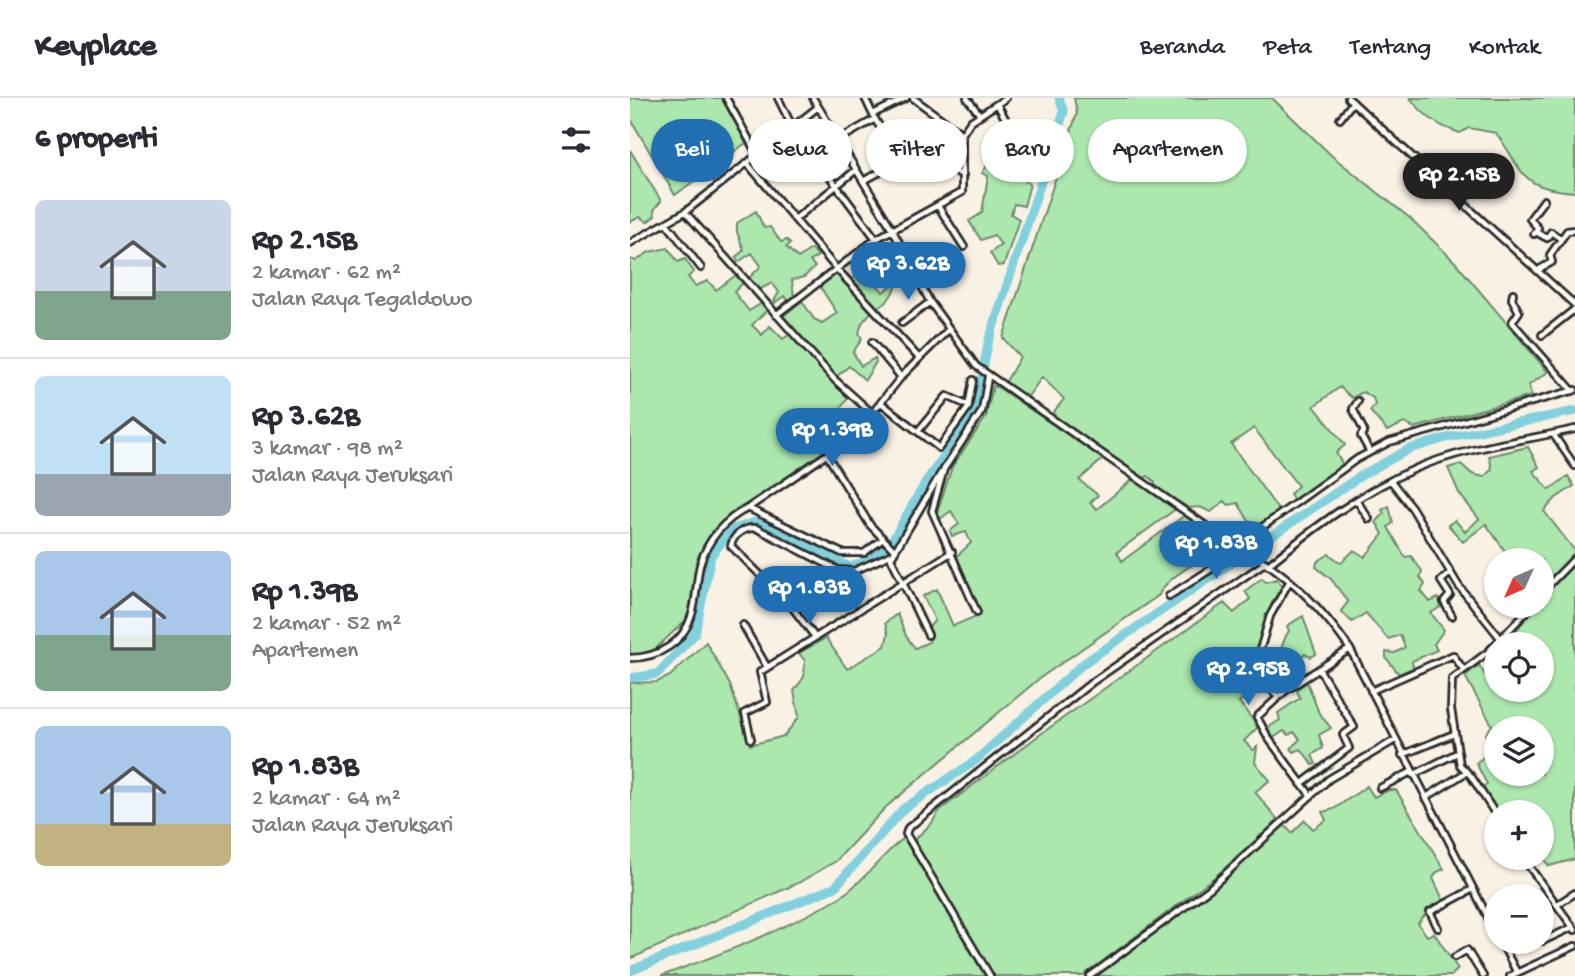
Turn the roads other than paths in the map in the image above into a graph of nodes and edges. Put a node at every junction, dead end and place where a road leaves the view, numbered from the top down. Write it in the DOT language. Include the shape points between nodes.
graph roads {
  1 [pos="726,98"];
  2 [pos="778,98"];
  3 [pos="814,98"];
  4 [pos="865,98"];
  5 [pos="906,98"];
  6 [pos="913,98"];
  7 [pos="967,98"];
  8 [pos="1006,98"];
  9 [pos="1348,98"];
  10 [pos="997,104"];
  11 [pos="1356,104"];
  12 [pos="818,107"];
  13 [pos="980,115"];
  14 [pos="874,117"];
  15 [pos="789,119"];
  16 [pos="801,119"];
  17 [pos="825,119"];
  18 [pos="942,119"];
  19 [pos="1006,119"];
  20 [pos="1340,119"];
  21 [pos="967,126"];
  22 [pos="852,131"];
  23 [pos="748,138"];
  24 [pos="747,163"];
  25 [pos="852,163"];
  26 [pos="856,170"];
  27 [pos="866,179"];
  28 [pos="863,181"];
  29 [pos="835,182"];
  30 [pos="963,182"];
  31 [pos="837,185"];
  32 [pos="1544,200"];
  33 [pos="938,206"];
  34 [pos="685,212"];
  35 [pos="795,219"];
  36 [pos="667,224"];
  37 [pos="892,229"];
  38 [pos="1575,230"];
  39 [pos="876,239"];
  40 [pos="1561,239"];
  41 [pos="630,243"];
  42 [pos="964,247"];
  43 [pos="835,267"];
  44 [pos="701,268"];
  45 [pos="1540,270"];
  46 [pos="1513,293"];
  47 [pos="930,302"];
  48 [pos="1575,307"];
  49 [pos="776,315"];
  50 [pos="902,323"];
  51 [pos="948,330"];
  52 [pos="1542,335"];
  53 [pos="872,342"];
  54 [pos="919,358"];
  55 [pos="988,376"];
  56 [pos="901,377"];
  57 [pos="973,380"];
  58 [pos="1574,391"];
  59 [pos="1358,401"];
  60 [pos="881,403"];
  61 [pos="969,406"];
  62 [pos="874,415"];
  63 [pos="1575,429"];
  64 [pos="919,430"];
  65 [pos="1553,434"];
  66 [pos="1368,449"];
  67 [pos="827,455"];
  68 [pos="1575,466"];
  69 [pos="944,469"];
  70 [pos="1391,481"];
  71 [pos="1357,501"];
  72 [pos="748,508"];
  73 [pos="1369,519"];
  74 [pos="883,539"];
  75 [pos="1237,547"];
  76 [pos="892,551"];
  77 [pos="952,552"];
  78 [pos="1575,558"];
  79 [pos="1264,564"];
  80 [pos="1450,573"];
  81 [pos="1554,580"];
  82 [pos="903,581"];
  83 [pos="1289,582"];
  84 [pos="1169,596"];
  85 [pos="977,612"];
  86 [pos="1452,616"];
  87 [pos="1521,618"];
  88 [pos="743,625"];
  89 [pos="1496,632"];
  90 [pos="1508,632"];
  91 [pos="928,635"];
  92 [pos="815,637"];
  93 [pos="1350,649"];
  94 [pos="1484,655"];
  95 [pos="630,659"];
  96 [pos="767,667"];
  97 [pos="1319,669"];
  98 [pos="1463,669"];
  99 [pos="1371,691"];
  100 [pos="1278,697"];
  101 [pos="1454,734"];
  102 [pos="751,739"];
  103 [pos="1395,740"];
  104 [pos="1457,753"];
  105 [pos="1402,755"];
  106 [pos="1466,772"];
  107 [pos="1412,774"];
  108 [pos="1301,784"];
  109 [pos="1380,788"];
  110 [pos="1311,796"];
  111 [pos="1425,798"];
  112 [pos="1486,800"];
  113 [pos="1532,870"];
  114 [pos="1474,889"];
  115 [pos="1575,893"];
  116 [pos="1558,904"];
  117 [pos="1484,909"];
  118 [pos="1438,928"];
  119 [pos="1574,928"];
  120 [pos="1554,936"];
  121 [pos="1575,946"];
  122 [pos="1507,954"];
  123 [pos="1455,957"];
  124 [pos="1517,973"];
  125 [pos="990,976"];
  126 [pos="1090,976"];
  127 [pos="1483,976"];
  128 [pos="1510,976"];
  1 -- 23 [label="street"];
  2 -- 15 [label="street"];
  3 -- 12 [label="street"];
  4 -- 14 [label="street"];
  5 -- 14 [label="street"];
  6 -- 18 [label="street"];
  7 -- 13 [label="street"];
  8 -- 10 [label="street"];
  9 -- 11 [label="street"];
  10 -- 13 [label="street"];
  10 -- 19 [label="street"];
  11 -- 20 [label="street"];
  11 -- 45 [label="street"];
  12 -- 16 [label="street"];
  12 -- 17 [label="street"];
  13 -- 21 [label="street"];
  14 -- 22 [label="street"];
  24 -- 34 [label="street"];
  24 -- 35 [label="street"];
  25 -- 26 [label="street"];
  26 -- 28 [label="street"];
  26 -- 31 [label="street"];
  27 -- 28 [label="street"];
  28 -- 37 [label="street"];
  29 -- 31 [label="street"];
  30 -- 33 [label="street" via="962,192"];
  31 -- 35 [label="street"];
  31 -- 39 [label="street"];
  32 -- 40 [label="street" via="1530,219 1538,228 1535,233 1547,238 1551,232"];
  33 -- 37 [label="street"];
  33 -- 42 [label="street"];
  34 -- 36 [label="street"];
  34 -- 49 [label="street"];
  35 -- 43 [label="street"];
  36 -- 41 [label="street"];
  36 -- 44 [label="street"];
  37 -- 39 [label="street"];
  37 -- 47 [label="street"];
  38 -- 40 [label="street" via="1569,229"];
  39 -- 43 [label="street"];
  40 -- 45 [label="street" via="1550,255 1552,262"];
  43 -- 49 [label="street"];
  43 -- 54 [label="street"];
  45 -- 48 [label="street"];
  46 -- 58 [label="street" via="1519,312 1512,322"];
  47 -- 50 [label="street"];
  47 -- 51 [label="street"];
  48 -- 52 [label="street"];
  49 -- 62 [label="street"];
  51 -- 54 [label="street"];
  51 -- 55 [label="street"];
  53 -- 56 [label="street"];
  54 -- 56 [label="street"];
  55 -- 69 [label="street" via="982,411"];
  55 -- 75 [label="street"];
  56 -- 60 [label="street"];
  57 -- 61 [label="street"];
  58 -- 66 [label="street"];
  59 -- 66 [label="street" via="1353,409"];
  60 -- 62 [label="street"];
  60 -- 64 [label="street"];
  61 -- 64 [label="street" via="947,397"];
  61 -- 64 [label="street" via="939,448"];
  62 -- 67 [label="street"];
  63 -- 65 [label="street"];
  65 -- 68 [label="street"];
  65 -- 70 [label="street" via="1445,458"];
  66 -- 75 [label="street"];
  67 -- 72 [label="street"];
  67 -- 74 [label="street"];
  69 -- 76 [label="street"];
  69 -- 77 [label="street" via="932,511"];
  70 -- 71 [label="street"];
  70 -- 80 [label="street"];
  71 -- 73 [label="street"];
  71 -- 79 [label="street"];
  72 -- 74 [label="street" via="842,553 864,553"];
  72 -- 95 [label="street" via="724,524 704,553 692,614 680,635 659,654"];
  74 -- 76 [label="street"];
  75 -- 79 [label="street"];
  75 -- 84 [label="street" via="1223,563"];
  76 -- 82 [label="street"];
  76 -- 92 [label="street" via="869,567 845,571 756,528 745,528 737,536 731,546 789,602"];
  77 -- 82 [label="street"];
  77 -- 85 [label="street"];
  78 -- 81 [label="street"];
  79 -- 83 [label="street"];
  79 -- 125 [label="street" via="1091,682 908,828 906,834"];
  80 -- 86 [label="street" via="1441,582 1450,595 1444,602"];
  80 -- 89 [label="street"];
  82 -- 91 [label="street"];
  82 -- 92 [label="street"];
  83 -- 93 [label="street" via="1319,607"];
  83 -- 100 [label="street" via="1251,666"];
  87 -- 90 [label="street"];
  88 -- 96 [label="street"];
  92 -- 96 [label="street"];
  93 -- 97 [label="street"];
  93 -- 99 [label="street"];
  94 -- 98 [label="street"];
  96 -- 102 [label="street" via="760,674 768,702 745,713"];
  97 -- 100 [label="street"];
  97 -- 108 [label="street" via="1354,727 1343,735 1349,747"];
  98 -- 99 [label="street" via="1453,655"];
  98 -- 101 [label="street" via="1452,679"];
  99 -- 103 [label="street"];
  100 -- 108 [label="street" via="1257,719"];
  101 -- 104 [label="street"];
  101 -- 105 [label="street"];
  103 -- 105 [label="street"];
  103 -- 110 [label="street" via="1329,779"];
  104 -- 106 [label="street"];
  104 -- 107 [label="street"];
  105 -- 107 [label="street"];
  106 -- 111 [label="street"];
  106 -- 112 [label="street"];
  107 -- 109 [label="street"];
  107 -- 111 [label="street"];
  108 -- 110 [label="street"];
  110 -- 126 [label="street" via="1209,890"];
  111 -- 114 [label="street"];
  113 -- 116 [label="street"];
  114 -- 117 [label="street"];
  114 -- 118 [label="street" via="1430,912"];
  115 -- 116 [label="street"];
  116 -- 119 [label="street"];
  119 -- 120 [label="street"];
  121 -- 124 [label="street"];
  122 -- 124 [label="street"];
  123 -- 127 [label="street" via="1468,950"];
  124 -- 128 [label="street"];
}
